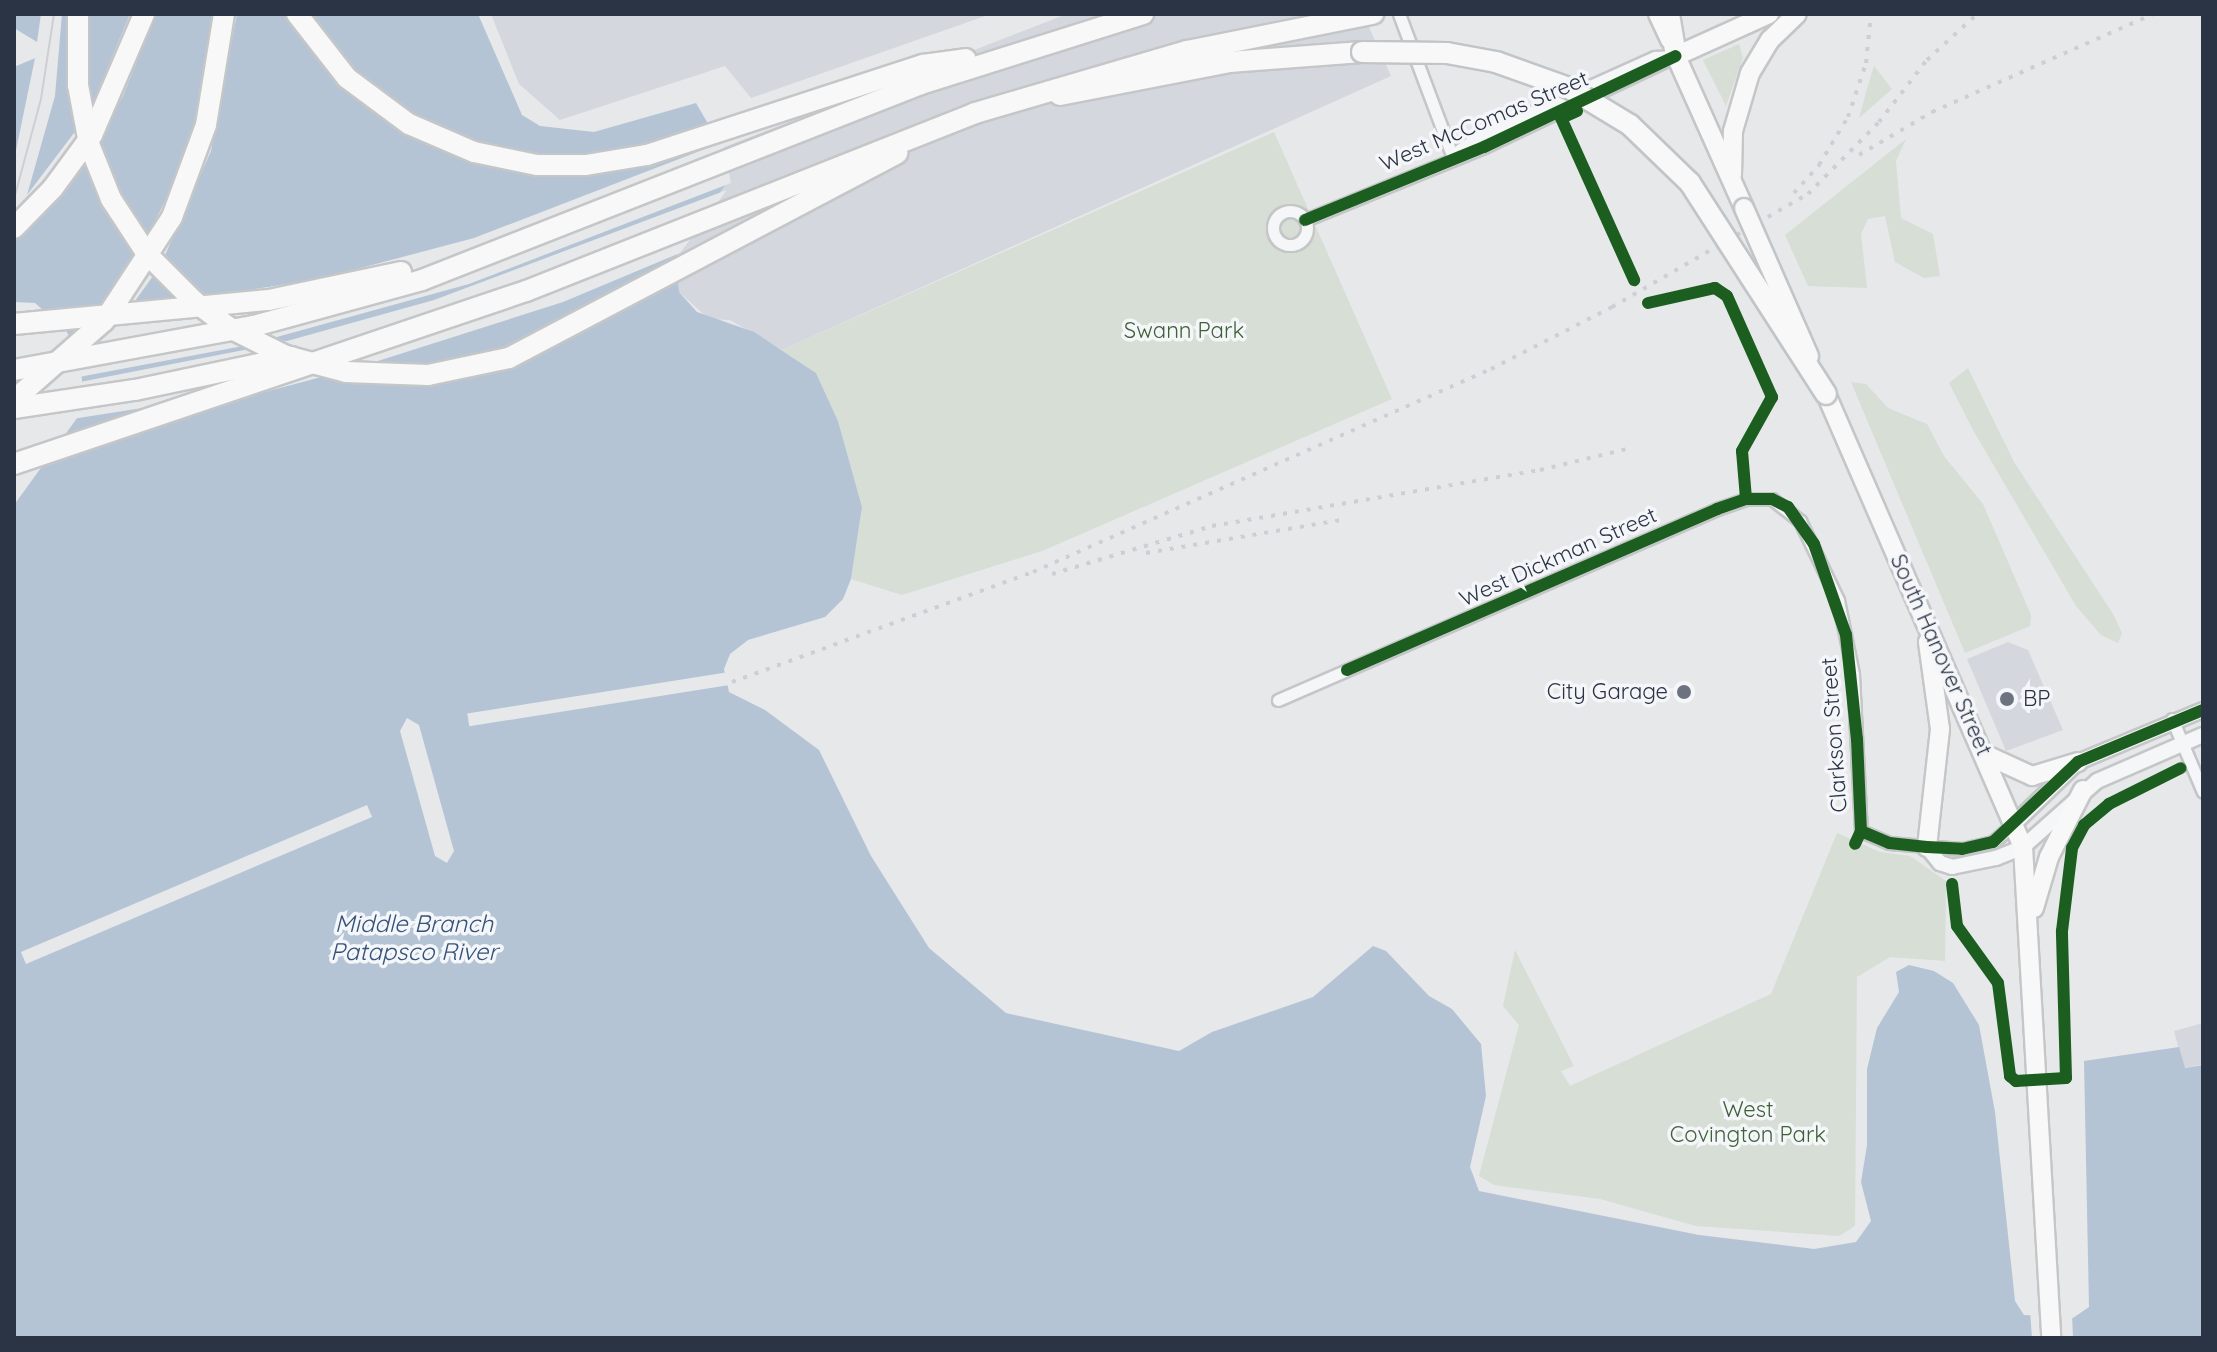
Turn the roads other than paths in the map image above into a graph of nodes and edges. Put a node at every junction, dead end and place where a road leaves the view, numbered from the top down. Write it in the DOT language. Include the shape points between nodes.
graph roads {
  1 [pos="78,14"];
  2 [pos="144,14"];
  3 [pos="224,14"];
  4 [pos="297,14"];
  5 [pos="1373,14"];
  6 [pos="1399,14"];
  7 [pos="1657,14"];
  8 [pos="1669,14"];
  9 [pos="1769,14"];
  10 [pos="1797,14"];
  11 [pos="1137,15"];
  12 [pos="1742,26"];
  13 [pos="1014,51"];
  14 [pos="1676,56"];
  15 [pos="1750,73"];
  16 [pos="1016,100"];
  17 [pos="933,129"];
  18 [pos="1452,155"];
  19 [pos="1732,182"];
  20 [pos="589,218"];
  21 [pos="1305,220"];
  22 [pos="14,228"];
  23 [pos="443,319"];
  24 [pos="14,324"];
  25 [pos="14,370"];
  26 [pos="1826,394"];
  27 [pos="14,400"];
  28 [pos="14,408"];
  29 [pos="14,464"];
  30 [pos="1788,507"];
  31 [pos="1919,604"];
  32 [pos="1278,700"];
  33 [pos="2203,710"];
  34 [pos="2172,719"];
  35 [pos="2203,735"];
  36 [pos="2182,744"];
  37 [pos="1986,755"];
  38 [pos="2078,762"];
  39 [pos="2083,790"];
  40 [pos="2203,792"];
  41 [pos="2015,823"];
  42 [pos="1927,847"];
  43 [pos="2023,847"];
  44 [pos="2030,922"];
  45 [pos="2051,1338"];
  1 -- 17 [label="highway" via="78,85 89,144 111,199 147,254 230,328 286,356 346,372 450,373 527,351 743,231 863,174"];
  2 -- 22 [label="highway" via="92,135 53,188"];
  3 -- 27 [label="highway" via="206,125 172,217 104,321"];
  4 -- 13 [label="highway" via="347,78 398,117 474,152 537,165 637,157 923,65"];
  5 -- 16 [label="highway" via="1187,51"];
  6 -- 18 [label="street"];
  7 -- 14 [label="main road, South Hanover Street"];
  8 -- 14 [label="highway"];
  9 -- 12 [label="main road, West McComas Street"];
  10 -- 15 [label="main road" via="1770,40"];
  11 -- 13 [label="highway"];
  12 -- 14 [label="main road, West McComas Street"];
  12 -- 15 [label="main road"];
  13 -- 20 [label="highway"];
  14 -- 18 [label="street, West McComas Street" via="1497,141"];
  14 -- 19 [label="main road, South Hanover Street"];
  15 -- 19 [label="main road" via="1733,131"];
  16 -- 17 [label="highway"];
  16 -- 26 [label="highway, bridge" via="1099,91 1229,62 1321,52 1447,53 1546,77 1630,125 1690,183"];
  17 -- 23 [label="highway" via="600,264"];
  18 -- 21 [label="street, West McComas Street"];
  19 -- 26 [label="main road, South Hanover Street, bridge"];
  20 -- 24 [label="highway" via="310,293"];
  20 -- 25 [label="highway" via="468,265 308,312 164,345"];
  23 -- 28 [label="highway" via="225,372"];
  23 -- 29 [label="highway"];
  26 -- 31 [label="main road, South Hanover Street"];
  30 -- 32 [label="street, West Dickman Street" via="1772,499 1740,500"];
  30 -- 42 [label="street, Clarkson Street" via="1826,570 1846,635 1861,831 1889,843"];
  31 -- 37 [label="main road, South Hanover Street"];
  31 -- 42 [label="main road" via="1940,719"];
  33 -- 34 [label="street"];
  34 -- 36 [label="street"];
  34 -- 38 [label="street"];
  35 -- 36 [label="street"];
  36 -- 39 [label="street"];
  36 -- 40 [label="street"];
  37 -- 38 [label="main road" via="2032,776"];
  37 -- 41 [label="main road, South Hanover Street"];
  38 -- 41 [label="street"];
  39 -- 43 [label="street"];
  39 -- 44 [label="main road" via="2049,857"];
  41 -- 42 [label="street" via="1979,846"];
  41 -- 43 [label="main road, South Hanover Street"];
  42 -- 43 [label="street" via="1940,863 1967,867"];
  43 -- 44 [label="main road, South Hanover Street"];
  44 -- 45 [label="main road, South Hanover Street"];
}
